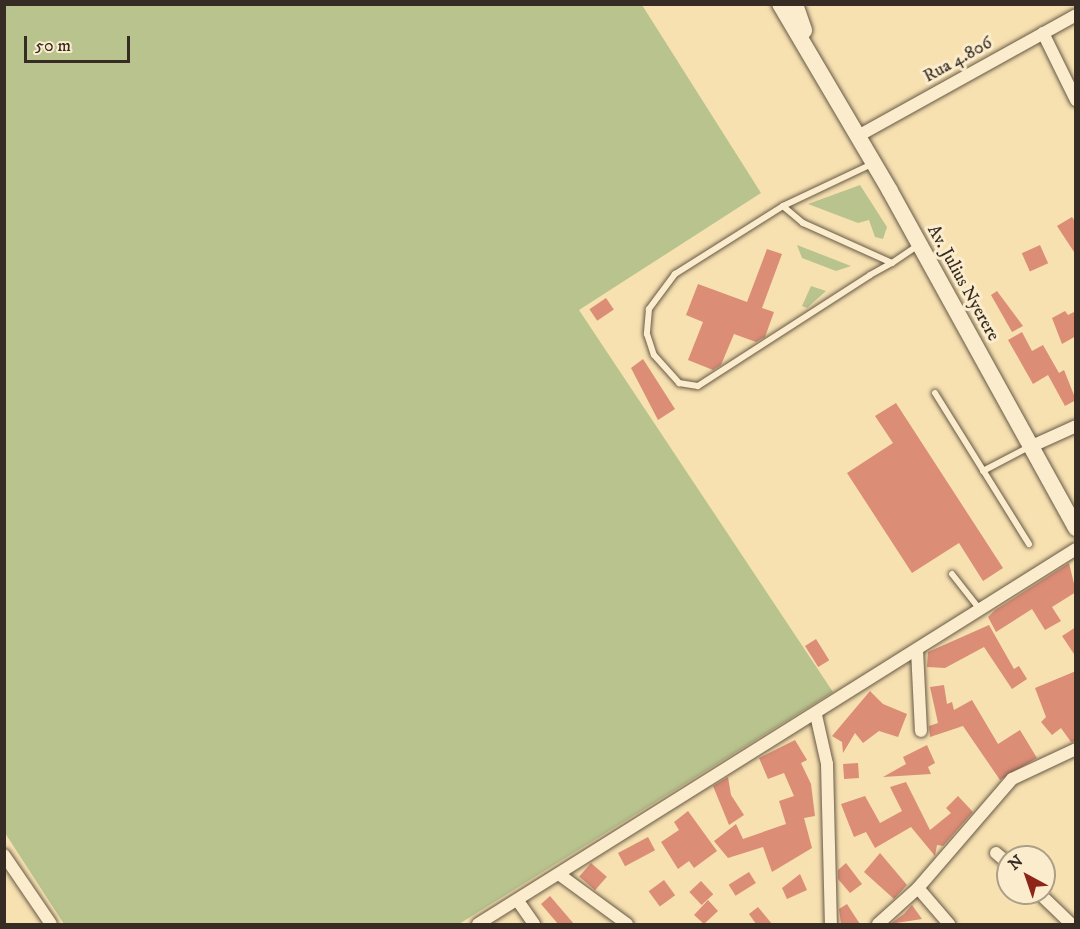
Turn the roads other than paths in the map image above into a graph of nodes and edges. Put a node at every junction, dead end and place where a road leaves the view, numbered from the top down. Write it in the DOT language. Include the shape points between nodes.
graph roads {
  1 [pos="780,4"];
  2 [pos="795,4"];
  3 [pos="1076,15"];
  4 [pos="1043,33"];
  5 [pos="814,59"];
  6 [pos="1076,100"];
  7 [pos="858,136"];
  8 [pos="874,163"];
  9 [pos="783,206"];
  10 [pos="919,245"];
  11 [pos="892,263"];
  12 [pos="935,393"];
  13 [pos="1076,426"];
  14 [pos="1032,446"];
  15 [pos="984,471"];
  16 [pos="1076,528"];
  17 [pos="1029,544"];
  18 [pos="1076,549"];
  19 [pos="952,574"];
  20 [pos="978,607"];
  21 [pos="917,650"];
  22 [pos="816,715"];
  23 [pos="921,731"];
  24 [pos="1076,749"];
  25 [pos="4,855"];
  26 [pos="560,874"];
  27 [pos="918,888"];
  28 [pos="519,901"];
  29 [pos="1051,905"];
  30 [pos="51,924"];
  31 [pos="478,924"];
  32 [pos="534,924"];
  33 [pos="627,924"];
  34 [pos="831,924"];
  35 [pos="878,924"];
  36 [pos="949,924"];
  37 [pos="1071,924"];
  1 -- 5 [label="main road, Av. Julius Nyerere"];
  2 -- 5 [label="main road, Av. Julius Nyerere"];
  3 -- 4 [label="street, Rua 4.806"];
  4 -- 6 [label="street"];
  4 -- 7 [label="street, Rua 4.806"];
  5 -- 7 [label="main road, Av. Julius Nyerere"];
  7 -- 8 [label="main road, Av. Julius Nyerere"];
  8 -- 9 [label="lane"];
  8 -- 10 [label="main road, Av. Julius Nyerere"];
  9 -- 11 [label="lane" via="803,223"];
  9 -- 11 [label="lane" via="675,274 654,301 647,333 654,356 679,383 698,387"];
  10 -- 11 [label="lane"];
  10 -- 14 [label="main road, Av. Julius Nyerere"];
  12 -- 15 [label="lane"];
  13 -- 14 [label="street"];
  14 -- 15 [label="lane"];
  14 -- 16 [label="main road, Av. Julius Nyerere"];
  15 -- 17 [label="lane"];
  18 -- 20 [label="street"];
  19 -- 20 [label="lane"];
  20 -- 21 [label="street"];
  21 -- 22 [label="street"];
  21 -- 23 [label="street"];
  22 -- 26 [label="street"];
  22 -- 34 [label="street" via="827,764"];
  24 -- 27 [label="street" via="1012,779"];
  25 -- 30 [label="street"];
  26 -- 28 [label="street"];
  26 -- 33 [label="street"];
  27 -- 35 [label="street"];
  27 -- 36 [label="street"];
  28 -- 31 [label="street"];
  28 -- 32 [label="street"];
  29 -- 37 [label="street"];
}
